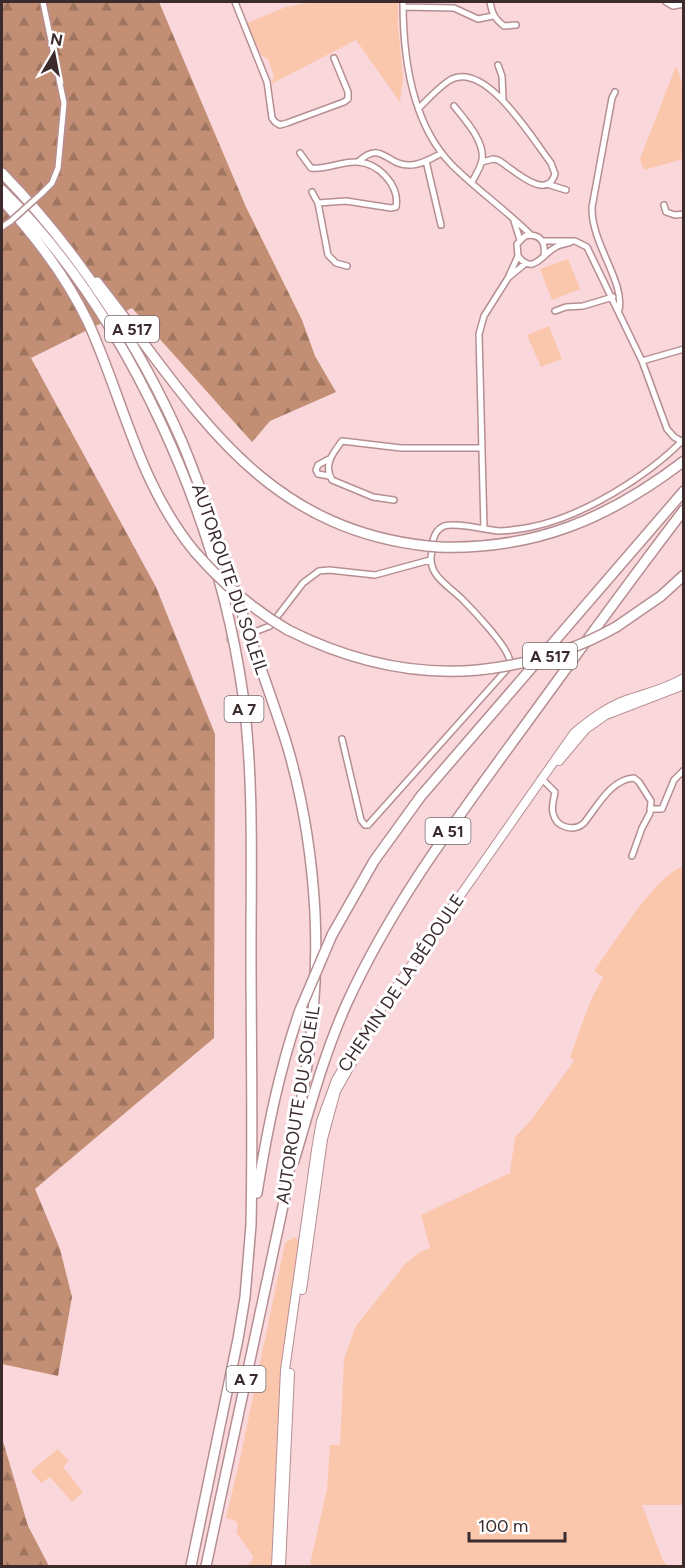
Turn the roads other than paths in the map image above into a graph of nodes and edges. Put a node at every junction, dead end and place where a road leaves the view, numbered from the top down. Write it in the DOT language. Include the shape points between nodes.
graph roads {
  1 [pos="43,2"];
  2 [pos="235,2"];
  3 [pos="490,2"];
  4 [pos="666,2"];
  5 [pos="404,4"];
  6 [pos="684,4"];
  7 [pos="432,5"];
  8 [pos="493,16"];
  9 [pos="516,25"];
  10 [pos="334,58"];
  11 [pos="498,65"];
  12 [pos="615,92"];
  13 [pos="503,99"];
  14 [pos="454,106"];
  15 [pos="419,108"];
  16 [pos="300,153"];
  17 [pos="441,153"];
  18 [pos="426,161"];
  19 [pos="358,162"];
  20 [pos="482,162"];
  21 [pos="2,173"];
  22 [pos="472,182"];
  23 [pos="547,184"];
  24 [pos="2,190"];
  25 [pos="566,190"];
  26 [pos="312,192"];
  27 [pos="2,200"];
  28 [pos="318,203"];
  29 [pos="664,205"];
  30 [pos="39,214"];
  31 [pos="684,214"];
  32 [pos="513,216"];
  33 [pos="441,225"];
  34 [pos="2,227"];
  35 [pos="531,235"];
  36 [pos="520,240"];
  37 [pos="543,241"];
  38 [pos="575,241"];
  39 [pos="544,255"];
  40 [pos="518,256"];
  41 [pos="526,263"];
  42 [pos="347,266"];
  43 [pos="508,278"];
  44 [pos="613,297"];
  45 [pos="555,311"];
  46 [pos="619,311"];
  47 [pos="684,349"];
  48 [pos="642,361"];
  49 [pos="682,440"];
  50 [pos="482,448"];
  51 [pos="329,459"];
  52 [pos="684,461"];
  53 [pos="329,476"];
  54 [pos="684,491"];
  55 [pos="394,500"];
  56 [pos="684,510"];
  57 [pos="484,529"];
  58 [pos="433,546"];
  59 [pos="430,560"];
  60 [pos="684,575"];
  61 [pos="257,631"];
  62 [pos="684,678"];
  63 [pos="684,685"];
  64 [pos="342,739"];
  65 [pos="684,770"];
  66 [pos="543,780"];
  67 [pos="650,809"];
  68 [pos="632,856"];
  69 [pos="286,1192"];
  70 [pos="252,1225"];
  71 [pos="191,1566"];
  72 [pos="206,1566"];
  73 [pos="276,1566"];
  74 [pos="281,1566"];
  1 -- 34 [label="street, bridge" via="64,103 58,168 52,183"];
  2 -- 10 [label="street" via="267,82 275,122 280,125 348,99"];
  3 -- 8 [label="street"];
  4 -- 6 [label="street" via="674,6"];
  5 -- 7 [label="street"];
  5 -- 15 [label="street" via="408,69"];
  7 -- 8 [label="street" via="454,8 478,19"];
  8 -- 9 [label="street" via="504,26"];
  11 -- 13 [label="street"];
  12 -- 46 [label="street" via="592,221 620,295"];
  13 -- 15 [label="street" via="476,80 458,77"];
  13 -- 23 [label="street" via="554,170 553,180"];
  14 -- 20 [label="street" via="476,138"];
  15 -- 17 [label="street"];
  16 -- 19 [label="street" via="311,168"];
  17 -- 18 [label="street"];
  17 -- 22 [label="street"];
  18 -- 19 [label="street" via="409,166 377,152 368,153"];
  18 -- 33 [label="street"];
  19 -- 28 [label="street" via="375,168 388,179 394,187 396,207 346,201"];
  20 -- 22 [label="street"];
  20 -- 23 [label="street" via="498,160 529,182"];
  21 -- 30 [label="highway, AUTOROUTE DU SOLEIL / A 7"];
  22 -- 32 [label="street"];
  23 -- 25 [label="street"];
  24 -- 70 [label="highway, AUTOROUTE DU SOLEIL / A 7" via="46,238 125,355 184,476 228,613 243,697 250,785"];
  26 -- 28 [label="street"];
  27 -- 60 [label="highway, A 517, bridge" via="44,249 79,305 148,478 169,517 215,574 240,597 288,630 348,656 381,664 427,671 508,667 582,645 616,627"];
  28 -- 42 [label="street" via="328,255"];
  29 -- 31 [label="street" via="669,214"];
  30 -- 58 [label="highway, A 517" via="91,273 194,410 256,474 293,500 340,524 389,540"];
  30 -- 69 [label="highway, AUTOROUTE DU SOLEIL / A 7" via="122,329 154,383 181,441 218,537 292,765 310,863 316,952 309,1052"];
  32 -- 35 [label="street"];
  32 -- 36 [label="street"];
  35 -- 36 [label="street"];
  35 -- 37 [label="street"];
  36 -- 40 [label="street"];
  37 -- 38 [label="street"];
  37 -- 39 [label="street"];
  38 -- 39 [label="street"];
  38 -- 44 [label="street" via="587,247"];
  39 -- 41 [label="street" via="537,262"];
  40 -- 41 [label="street"];
  40 -- 43 [label="street"];
  41 -- 43 [label="street"];
  43 -- 50 [label="street" via="480,328"];
  44 -- 45 [label="street"];
  44 -- 46 [label="street"];
  46 -- 48 [label="street"];
  47 -- 48 [label="street"];
  48 -- 49 [label="street" via="667,429"];
  49 -- 57 [label="street" via="641,476 574,513 531,527"];
  50 -- 51 [label="street" via="401,448 344,441"];
  50 -- 57 [label="street"];
  51 -- 53 [label="street"];
  51 -- 53 [label="street" via="316,470"];
  52 -- 58 [label="highway, A 517" via="625,500 577,525 512,543 463,548"];
  53 -- 55 [label="street" via="373,497"];
  54 -- 70 [label="highway, A 51, bridge" via="421,796 370,867 332,935 288,1044 273,1103"];
  56 -- 69 [label="highway, A 51" via="438,845 388,923 327,1050"];
  57 -- 58 [label="street" via="446,526 437,531"];
  58 -- 59 [label="street"];
  59 -- 61 [label="street" via="375,575 319,571 303,582 270,626"];
  59 -- 64 [label="street" via="438,578 470,607 503,647 510,658 509,667 368,825 361,820"];
  62 -- 66 [label="street, CHEMIN DE LA BÉDOULE" via="591,719 569,739"];
  63 -- 66 [label="street, CHEMIN DE LA BÉDOULE" via="606,715 586,729"];
  65 -- 67 [label="street" via="674,780 662,809"];
  66 -- 67 [label="street" via="555,792 552,812 558,822 570,829 585,823 624,778 639,782 651,801"];
  66 -- 73 [label="street, CHEMIN DE LA BÉDOULE" via="364,1033 327,1101 316,1150 285,1370"];
  66 -- 74 [label="street, CHEMIN DE LA BÉDOULE" via="368,1037 336,1091 323,1140 290,1369"];
  67 -- 68 [label="street"];
  69 -- 72 [label="highway, AUTOROUTE DU SOLEIL / A 7"];
  70 -- 71 [label="highway, AUTOROUTE DU SOLEIL / A 7" via="245,1297"];
}
